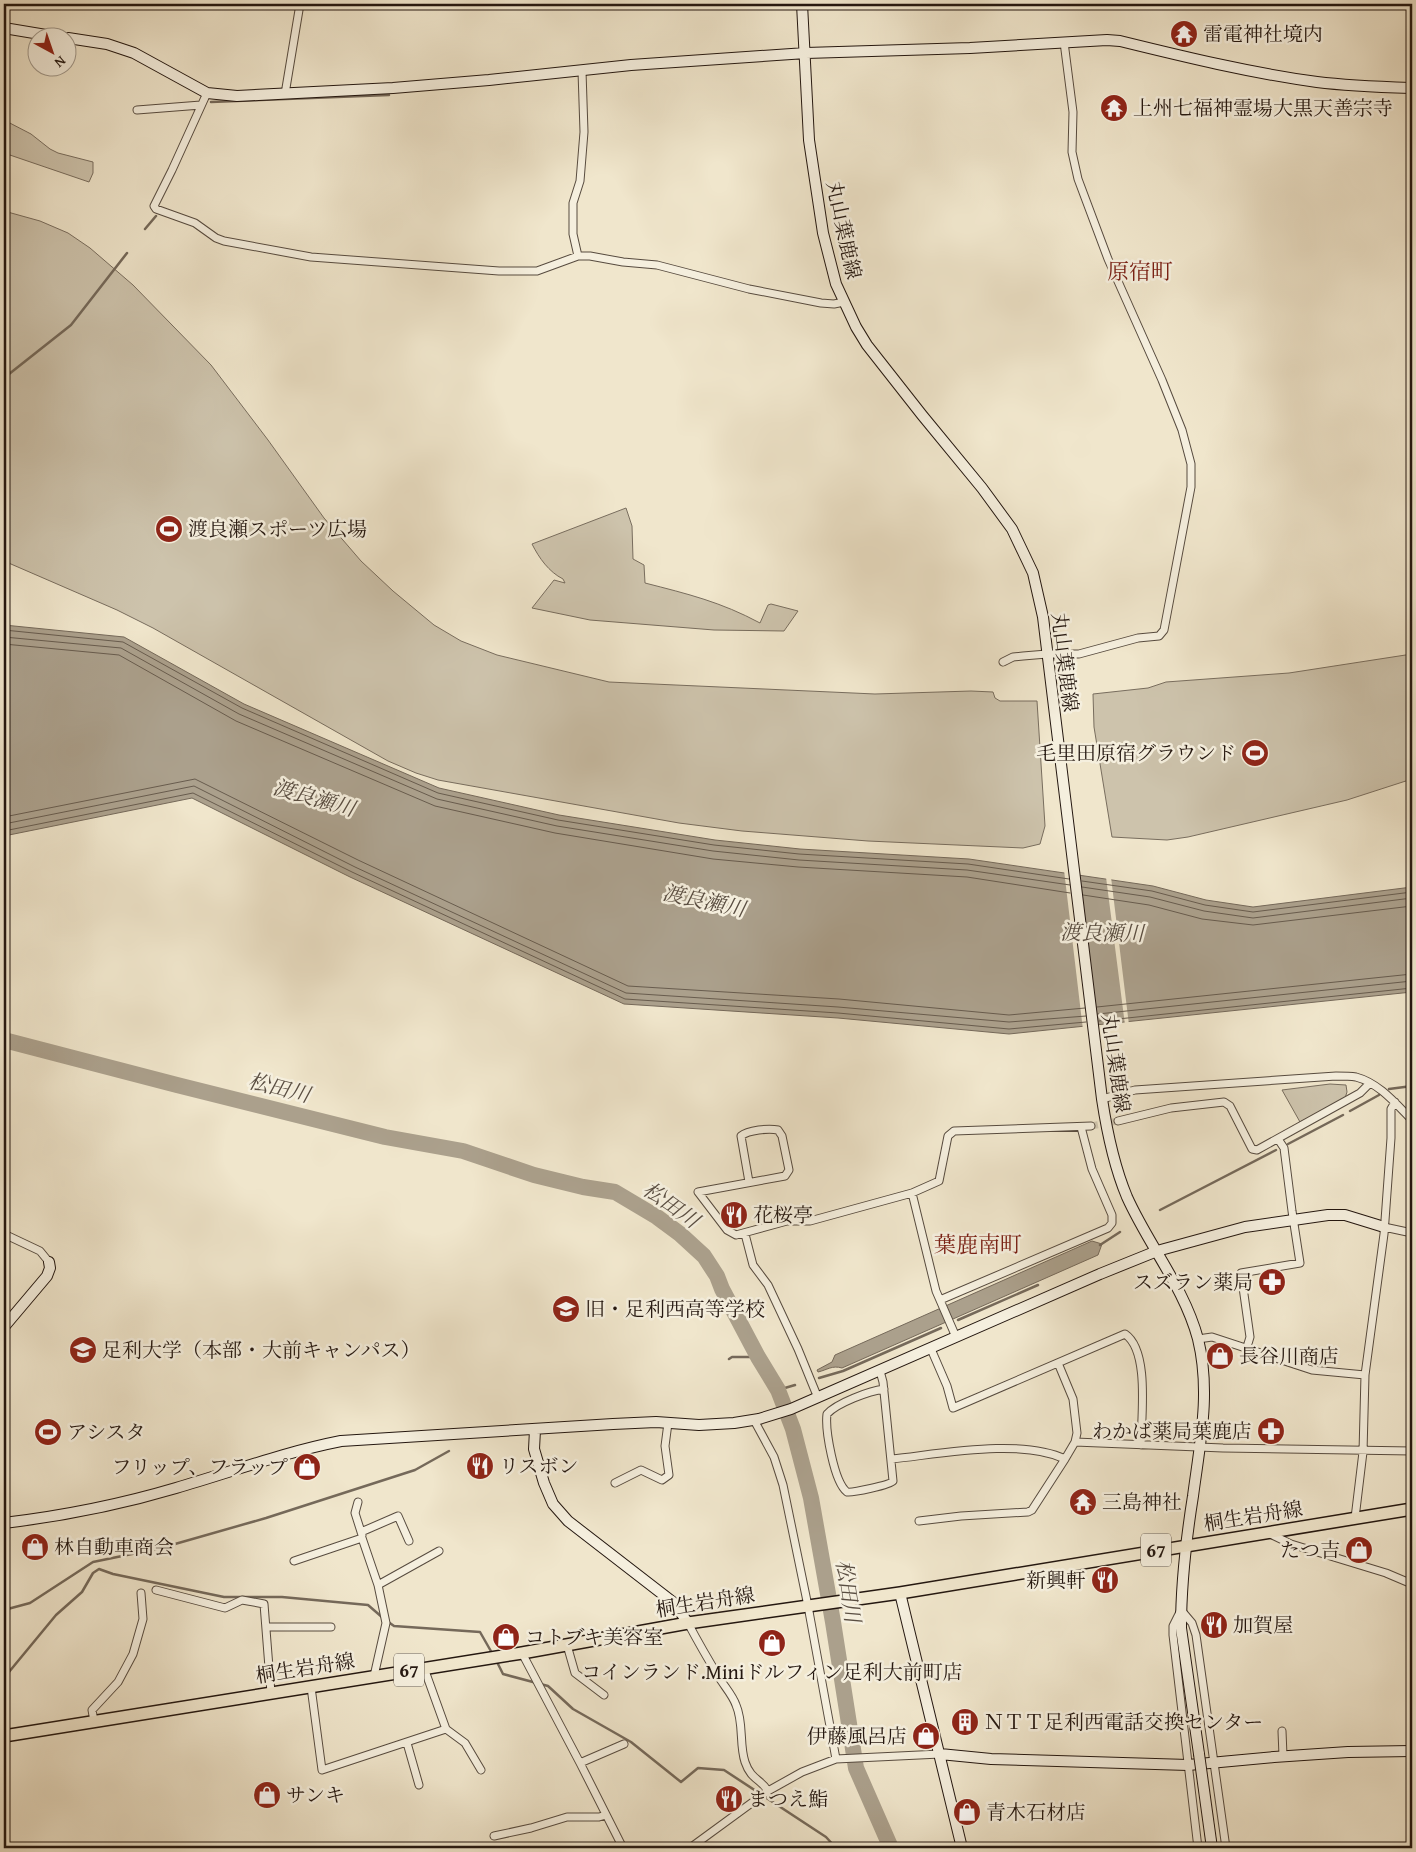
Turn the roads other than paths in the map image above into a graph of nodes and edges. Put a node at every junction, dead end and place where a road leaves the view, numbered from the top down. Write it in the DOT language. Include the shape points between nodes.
graph roads {
  1 [pos="300,4"];
  2 [pos="802,4"];
  3 [pos="4,28"];
  4 [pos="28,32"];
  5 [pos="78,40"];
  6 [pos="1064,42"];
  7 [pos="806,53"];
  8 [pos="582,70"];
  9 [pos="1412,88"];
  10 [pos="207,93"];
  11 [pos="285,94"];
  12 [pos="201,105"];
  13 [pos="137,110"];
  14 [pos="578,256"];
  15 [pos="844,302"];
  16 [pos="1047,654"];
  17 [pos="1003,662"];
  18 [pos="1370,1083"];
  19 [pos="1102,1098"];
  20 [pos="1394,1102"];
  21 [pos="1412,1120"];
  22 [pos="1118,1121"];
  23 [pos="1091,1126"];
  24 [pos="1081,1127"];
  25 [pos="1278,1139"];
  26 [pos="749,1182"];
  27 [pos="912,1193"];
  28 [pos="1293,1220"];
  29 [pos="1384,1226"];
  30 [pos="1412,1232"];
  31 [pos="4,1234"];
  32 [pos="745,1234"];
  33 [pos="1157,1251"];
  34 [pos="49,1262"];
  35 [pos="942,1304"];
  36 [pos="4,1327"];
  37 [pos="956,1337"];
  38 [pos="1198,1339"];
  39 [pos="1247,1348"];
  40 [pos="931,1349"];
  41 [pos="1058,1363"];
  42 [pos="880,1371"];
  43 [pos="1365,1375"];
  44 [pos="884,1389"];
  45 [pos="818,1398"];
  46 [pos="757,1420"];
  47 [pos="668,1423"];
  48 [pos="535,1430"];
  49 [pos="1074,1442"];
  50 [pos="1141,1445"];
  51 [pos="1200,1447"];
  52 [pos="1412,1451"];
  53 [pos="1363,1452"];
  54 [pos="892,1459"];
  55 [pos="1065,1459"];
  56 [pos="615,1483"];
  57 [pos="358,1502"];
  58 [pos="1412,1509"];
  59 [pos="1355,1518"];
  60 [pos="919,1521"];
  61 [pos="4,1523"];
  62 [pos="1268,1533"];
  63 [pos="362,1535"];
  64 [pos="409,1541"];
  65 [pos="1186,1545"];
  66 [pos="440,1551"];
  67 [pos="294,1561"];
  68 [pos="378,1584"];
  69 [pos="1412,1584"];
  70 [pos="156,1590"];
  71 [pos="900,1592"];
  72 [pos="141,1594"];
  73 [pos="811,1606"];
  74 [pos="1181,1610"];
  75 [pos="688,1623"];
  76 [pos="331,1626"];
  77 [pos="266,1627"];
  78 [pos="567,1645"];
  79 [pos="522,1653"];
  80 [pos="424,1668"];
  81 [pos="374,1676"];
  82 [pos="310,1687"];
  83 [pos="271,1693"];
  84 [pos="604,1695"];
  85 [pos="94,1721"];
  86 [pos="446,1729"];
  87 [pos="1282,1731"];
  88 [pos="4,1736"];
  89 [pos="407,1743"];
  90 [pos="624,1744"];
  91 [pos="1412,1751"];
  92 [pos="940,1754"];
  93 [pos="1283,1756"];
  94 [pos="839,1758"];
  95 [pos="580,1762"];
  96 [pos="1213,1764"];
  97 [pos="1188,1766"];
  98 [pos="481,1770"];
  99 [pos="418,1786"];
  100 [pos="768,1792"];
  101 [pos="606,1815"];
  102 [pos="494,1836"];
  103 [pos="623,1848"];
  104 [pos="690,1848"];
  105 [pos="962,1848"];
  106 [pos="1198,1848"];
  107 [pos="1212,1848"];
  108 [pos="1226,1848"];
  1 -- 11 [label="street"];
  2 -- 7 [label="street, 丸山葉鹿線"];
  3 -- 4 [label="street"];
  5 -- 10 [label="street" via="107,44 134,53"];
  6 -- 7 [label="street"];
  6 -- 9 [label="street" via="1120,41 1251,71 1318,82"];
  6 -- 16 [label="street" via="1073,112 1072,152 1078,179 1108,259 1182,430 1191,464 1191,487 1161,634 1079,654"];
  7 -- 8 [label="street"];
  7 -- 15 [label="street, 丸山葉鹿線" via="809,140 823,233 829,262"];
  8 -- 11 [label="street" via="394,88"];
  8 -- 14 [label="street" via="584,132 580,181 573,203 572,234"];
  10 -- 11 [label="street" via="237,96"];
  10 -- 12 [label="street"];
  12 -- 13 [label="street"];
  12 -- 14 [label="street" via="154,206 195,223 216,238 311,257 499,271 537,271"];
  14 -- 15 [label="street" via="657,265 820,303"];
  15 -- 16 [label="street, 丸山葉鹿線" via="856,327 881,364 994,503 1019,541 1033,573"];
  16 -- 17 [label="street" via="1013,657"];
  16 -- 19 [label="street, 丸山葉鹿線"];
  18 -- 19 [label="street" via="1336,1076 1136,1090"];
  18 -- 20 [label="street"];
  18 -- 25 [label="street" via="1360,1093"];
  19 -- 33 [label="street, 丸山葉鹿線" via="1120,1177"];
  20 -- 21 [label="street"];
  20 -- 29 [label="street"];
  22 -- 25 [label="street" via="1171,1108 1224,1102 1230,1106 1252,1149 1257,1150"];
  23 -- 24 [label="street"];
  24 -- 27 [label="street" via="954,1131 948,1136 939,1181"];
  24 -- 35 [label="street" via="1112,1223 1108,1228"];
  25 -- 28 [label="street" via="1284,1148"];
  26 -- 26 [label="street" via="785,1176 790,1170 778,1130 748,1132 741,1136"];
  26 -- 32 [label="street" via="698,1192 726,1230 736,1235"];
  27 -- 32 [label="street" via="810,1221 787,1221"];
  27 -- 35 [label="street"];
  28 -- 29 [label="street" via="1345,1215"];
  28 -- 33 [label="street" via="1245,1227"];
  28 -- 39 [label="street" via="1300,1263 1241,1273 1250,1337"];
  29 -- 30 [label="street"];
  29 -- 43 [label="street"];
  31 -- 34 [label="street" via="40,1252"];
  32 -- 45 [label="street" via="752,1263 768,1285"];
  33 -- 37 [label="street"];
  33 -- 38 [label="street, 丸山葉鹿線" via="1183,1299"];
  34 -- 36 [label="street" via="47,1276"];
  35 -- 37 [label="street"];
  37 -- 40 [label="street"];
  38 -- 39 [label="street" via="1212,1337"];
  38 -- 51 [label="street, 丸山葉鹿線" via="1205,1396"];
  39 -- 43 [label="street" via="1312,1370"];
  40 -- 41 [label="street" via="948,1386 953,1408"];
  40 -- 42 [label="street"];
  41 -- 49 [label="street" via="1073,1399 1077,1433"];
  41 -- 50 [label="street" via="1120,1335 1128,1336 1142,1371"];
  42 -- 44 [label="street"];
  42 -- 45 [label="street"];
  43 -- 53 [label="street"];
  44 -- 54 [label="street"];
  44 -- 54 [label="street" via="834,1408 826,1417 831,1455 840,1484 847,1492 890,1484 894,1481"];
  45 -- 46 [label="street"];
  46 -- 47 [label="street" via="699,1425"];
  46 -- 73 [label="street" via="783,1485"];
  47 -- 48 [label="street"];
  47 -- 56 [label="street" via="665,1446 669,1475 662,1480 641,1470"];
  48 -- 61 [label="street" via="341,1441 98,1509"];
  48 -- 75 [label="street" via="535,1457 548,1495 560,1513 674,1603"];
  49 -- 50 [label="street"];
  49 -- 55 [label="street"];
  50 -- 51 [label="street"];
  51 -- 53 [label="street"];
  51 -- 65 [label="street, 丸山葉鹿線"];
  52 -- 53 [label="street"];
  53 -- 59 [label="street"];
  54 -- 55 [label="street" via="1008,1448 1041,1451"];
  55 -- 60 [label="street" via="1028,1512"];
  57 -- 63 [label="street" via="355,1513"];
  58 -- 59 [label="main road, 桐生岩舟線 / 67"];
  59 -- 62 [label="main road, 桐生岩舟線 / 67"];
  62 -- 65 [label="main road, 桐生岩舟線 / 67"];
  62 -- 69 [label="street" via="1291,1544"];
  63 -- 64 [label="street" via="398,1516"];
  63 -- 67 [label="street"];
  63 -- 68 [label="street"];
  65 -- 71 [label="main road, 桐生岩舟線 / 67"];
  65 -- 74 [label="street, 丸山葉鹿線"];
  66 -- 68 [label="street"];
  68 -- 81 [label="street" via="386,1624"];
  70 -- 77 [label="street" via="226,1608 242,1600 264,1604"];
  71 -- 73 [label="main road, 桐生岩舟線 / 67"];
  71 -- 92 [label="street"];
  72 -- 85 [label="street" via="143,1620 132,1654 118,1682 92,1710"];
  73 -- 75 [label="main road, 桐生岩舟線 / 67"];
  73 -- 94 [label="street"];
  74 -- 96 [label="street" via="1192,1623 1196,1635"];
  74 -- 97 [label="street" via="1173,1635"];
  74 -- 107 [label="street, 丸山葉鹿線, bridge"];
  75 -- 78 [label="main road, 桐生岩舟線 / 67"];
  75 -- 100 [label="street" via="736,1705 749,1771"];
  76 -- 77 [label="street"];
  77 -- 83 [label="street"];
  78 -- 79 [label="main road, 桐生岩舟線 / 67"];
  78 -- 84 [label="street" via="575,1674"];
  79 -- 80 [label="main road, 桐生岩舟線 / 67"];
  79 -- 95 [label="street"];
  80 -- 81 [label="main road, 桐生岩舟線 / 67"];
  80 -- 86 [label="street"];
  81 -- 82 [label="main road, 桐生岩舟線 / 67"];
  82 -- 83 [label="main road, 桐生岩舟線 / 67"];
  82 -- 89 [label="street" via="322,1770"];
  83 -- 85 [label="main road, 桐生岩舟線 / 67"];
  85 -- 88 [label="main road, 桐生岩舟線 / 67"];
  86 -- 89 [label="street"];
  86 -- 98 [label="street" via="465,1743"];
  87 -- 93 [label="street"];
  89 -- 99 [label="street"];
  90 -- 95 [label="street"];
  91 -- 93 [label="street"];
  92 -- 94 [label="street"];
  92 -- 97 [label="street" via="991,1759"];
  92 -- 105 [label="street"];
  93 -- 96 [label="street"];
  94 -- 100 [label="street" via="802,1772"];
  95 -- 101 [label="street"];
  96 -- 97 [label="street"];
  96 -- 108 [label="street"];
  97 -- 106 [label="street"];
  100 -- 104 [label="street"];
  101 -- 102 [label="street" via="567,1817"];
  101 -- 103 [label="street"];
}
